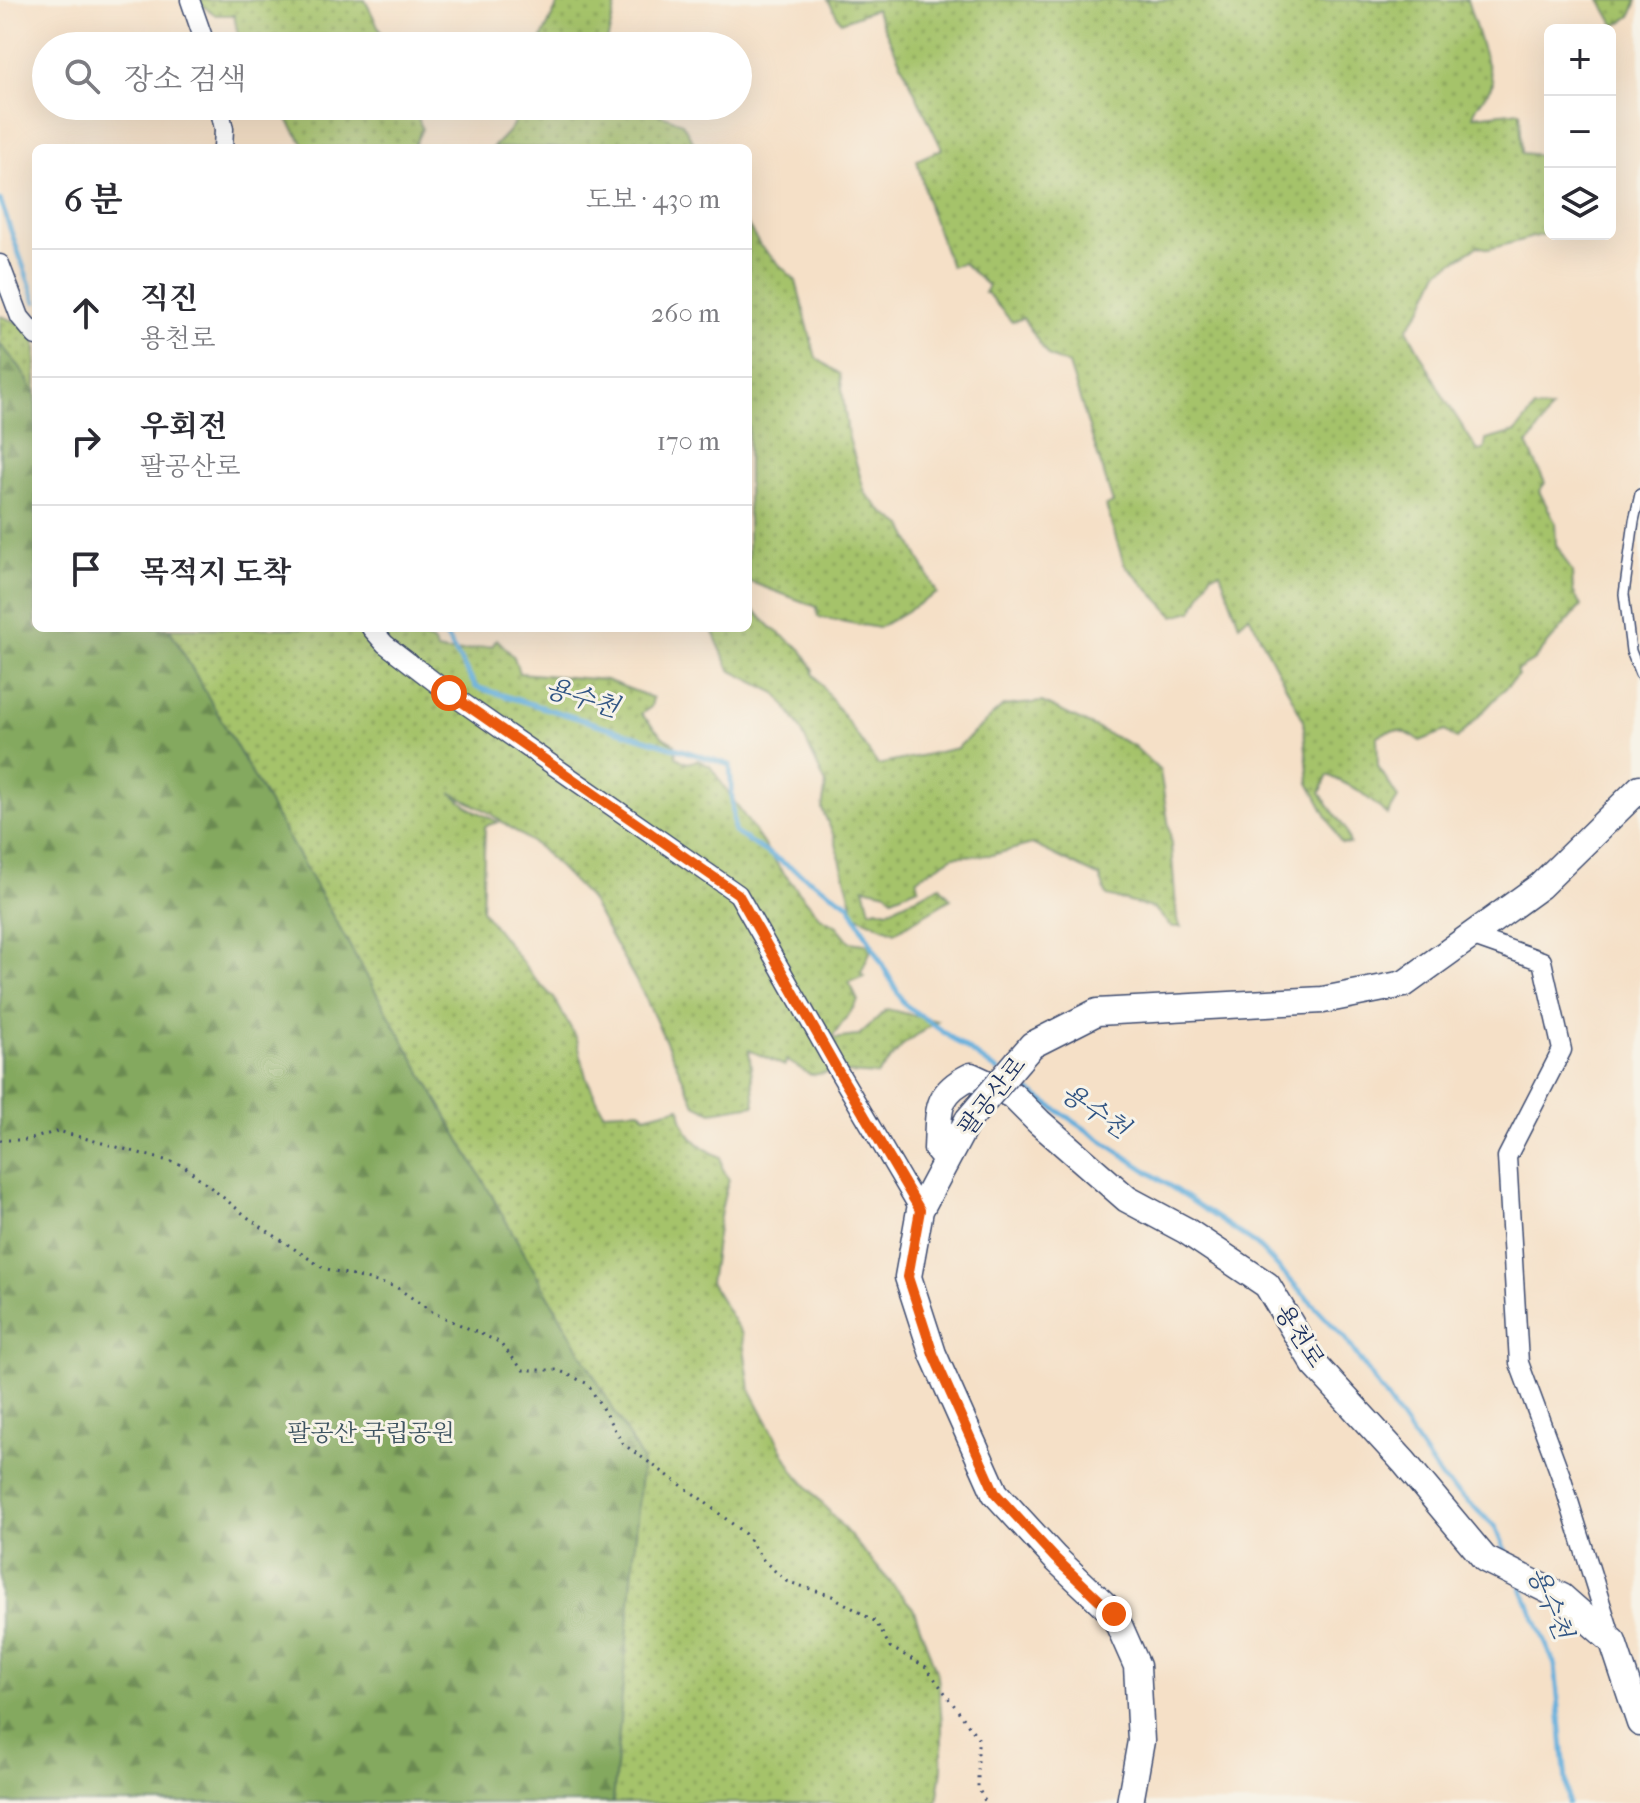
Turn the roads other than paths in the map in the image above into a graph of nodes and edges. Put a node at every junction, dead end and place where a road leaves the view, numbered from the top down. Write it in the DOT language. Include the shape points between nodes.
graph roads {
  1 [pos="190,0"];
  2 [pos="201,32"];
  3 [pos="222,120"];
  4 [pos="223,144"];
  5 [pos="0,264"];
  6 [pos="32,331"];
  7 [pos="1640,494"];
  8 [pos="374,632"];
  9 [pos="1640,674"];
  10 [pos="1640,788"];
  11 [pos="1471,936"];
  12 [pos="946,1160"];
  13 [pos="920,1210"];
  14 [pos="1613,1642"];
  15 [pos="1640,1723"];
  16 [pos="1132,1790"];
  17 [pos="1145,1803"];
  1 -- 2 [label="street"];
  3 -- 4 [label="street"];
  5 -- 6 [label="street" via="20,317"];
  7 -- 9 [label="lane" via="1624,594 1631,651"];
  8 -- 13 [label="street" via="449,693 738,894"];
  10 -- 11 [label="main road, 팔공산로" via="1540,886"];
  11 -- 12 [label="main road, 팔공산로, bridge" via="1404,984 1323,1000 1097,1012 1032,1045 968,1120"];
  11 -- 14 [label="street" via="1542,961 1562,1050 1507,1157 1519,1363"];
  12 -- 13 [label="main road, 팔공산로"];
  12 -- 14 [label="main road, 용천로" via="937,1149 939,1111 950,1087 971,1076 1012,1095 1127,1199 1267,1285 1315,1365 1485,1559 1562,1597"];
  13 -- 16 [label="main road, 팔공산로" via="908,1277 933,1354 995,1493 1114,1614 1137,1666 1141,1741"];
  14 -- 15 [label="main road"];
  16 -- 17 [label="street"];
}
